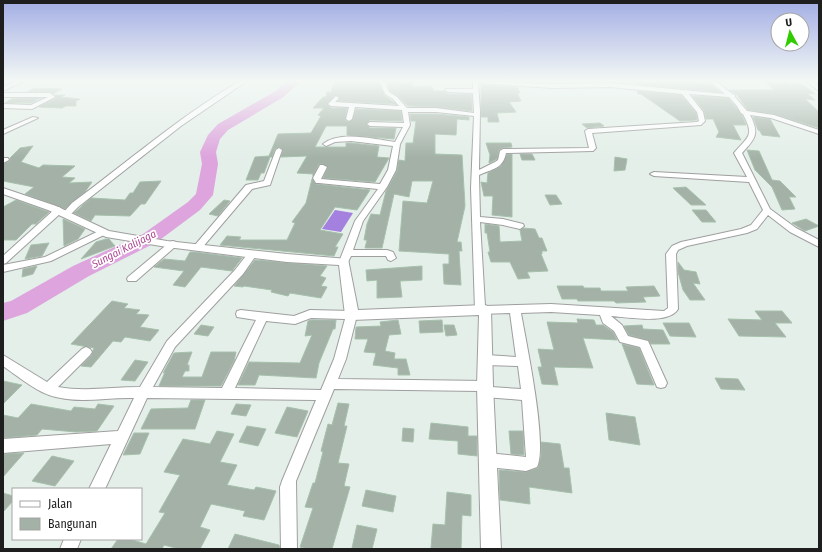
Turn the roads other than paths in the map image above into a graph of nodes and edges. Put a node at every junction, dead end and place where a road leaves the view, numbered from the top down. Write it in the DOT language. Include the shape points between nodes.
graph roads {
  1 [pos="352,106"];
  2 [pos="205,107"];
  3 [pos="365,107"];
  4 [pos="477,107"];
  5 [pos="696,107"];
  6 [pos="740,107"];
  7 [pos="404,109"];
  8 [pos="743,112"];
  9 [pos="477,115"];
  10 [pos="35,118"];
  11 [pos="349,119"];
  12 [pos="370,124"];
  13 [pos="407,125"];
  14 [pos="3,132"];
  15 [pos="819,132"];
  16 [pos="326,144"];
  17 [pos="397,144"];
  18 [pos="279,150"];
  19 [pos="323,167"];
  20 [pos="475,174"];
  21 [pos="654,174"];
  22 [pos="750,180"];
  23 [pos="383,187"];
  24 [pos="3,191"];
  25 [pos="766,210"];
  26 [pos="63,212"];
  27 [pos="476,219"];
  28 [pos="520,226"];
  29 [pos="106,233"];
  30 [pos="170,244"];
  31 [pos="819,244"];
  32 [pos="198,247"];
  33 [pos="252,254"];
  34 [pos="346,257"];
  35 [pos="391,258"];
  36 [pos="3,261"];
  37 [pos="3,269"];
  38 [pos="132,279"];
  39 [pos="515,309"];
  40 [pos="483,310"];
  41 [pos="604,310"];
  42 [pos="241,314"];
  43 [pos="352,315"];
  44 [pos="263,316"];
  45 [pos="86,352"];
  46 [pos="3,360"];
  47 [pos="486,360"];
  48 [pos="523,362"];
  49 [pos="660,383"];
  50 [pos="48,389"];
  51 [pos="485,389"];
  52 [pos="327,390"];
  53 [pos="227,392"];
  54 [pos="143,393"];
  55 [pos="528,395"];
  56 [pos="121,437"];
  57 [pos="3,446"];
  58 [pos="488,460"];
  59 [pos="97,488"];
  60 [pos="72,540"];
  61 [pos="68,549"];
  62 [pos="289,549"];
  63 [pos="491,549"];
  1 -- 11 [label="street"];
  2 -- 26 [label="street"];
  3 -- 7 [label="street"];
  4 -- 9 [label="street"];
  5 -- 20 [label="street" via="702,121 699,124 588,131 593,148 591,150 503,151 498,164"];
  6 -- 8 [label="street"];
  7 -- 9 [label="street"];
  7 -- 13 [label="street"];
  8 -- 15 [label="street" via="772,116"];
  8 -- 22 [label="street" via="753,132 752,139 738,153"];
  9 -- 20 [label="street"];
  10 -- 14 [label="street"];
  12 -- 13 [label="street"];
  13 -- 17 [label="street"];
  16 -- 17 [label="street" via="334,140 349,139"];
  17 -- 23 [label="street" via="392,170"];
  18 -- 32 [label="street" via="267,183 249,187"];
  19 -- 23 [label="street" via="317,178 319,181"];
  20 -- 27 [label="street"];
  21 -- 22 [label="street"];
  22 -- 25 [label="street"];
  23 -- 34 [label="street" via="359,221"];
  24 -- 26 [label="street"];
  25 -- 31 [label="street" via="784,225"];
  25 -- 41 [label="street" via="754,227 675,248 671,254 673,309 667,314"];
  26 -- 29 [label="street"];
  26 -- 36 [label="street"];
  27 -- 28 [label="street"];
  27 -- 40 [label="street"];
  29 -- 30 [label="street"];
  29 -- 37 [label="street" via="54,257"];
  30 -- 32 [label="street"];
  30 -- 38 [label="street"];
  32 -- 33 [label="street"];
  33 -- 34 [label="street"];
  33 -- 54 [label="street" via="239,272 171,344"];
  34 -- 35 [label="street" via="389,253"];
  34 -- 43 [label="street"];
  39 -- 40 [label="street"];
  39 -- 41 [label="street"];
  39 -- 48 [label="street"];
  40 -- 43 [label="street"];
  40 -- 47 [label="street"];
  41 -- 49 [label="street" via="607,320 618,328 624,339 644,344"];
  42 -- 44 [label="street"];
  43 -- 44 [label="street" via="310,314 295,320"];
  43 -- 52 [label="street" via="340,359"];
  44 -- 53 [label="street"];
  45 -- 50 [label="street"];
  46 -- 50 [label="street"];
  47 -- 48 [label="street"];
  47 -- 51 [label="street"];
  48 -- 55 [label="street"];
  50 -- 54 [label="street" via="72,394"];
  51 -- 52 [label="street"];
  51 -- 55 [label="street"];
  51 -- 58 [label="street"];
  52 -- 53 [label="street"];
  52 -- 62 [label="street" via="289,481"];
  53 -- 54 [label="street"];
  54 -- 56 [label="street"];
  55 -- 58 [label="street" via="534,447 532,462 526,464"];
  56 -- 57 [label="street"];
  56 -- 59 [label="street"];
  58 -- 63 [label="street"];
  60 -- 61 [label="street"];
}
